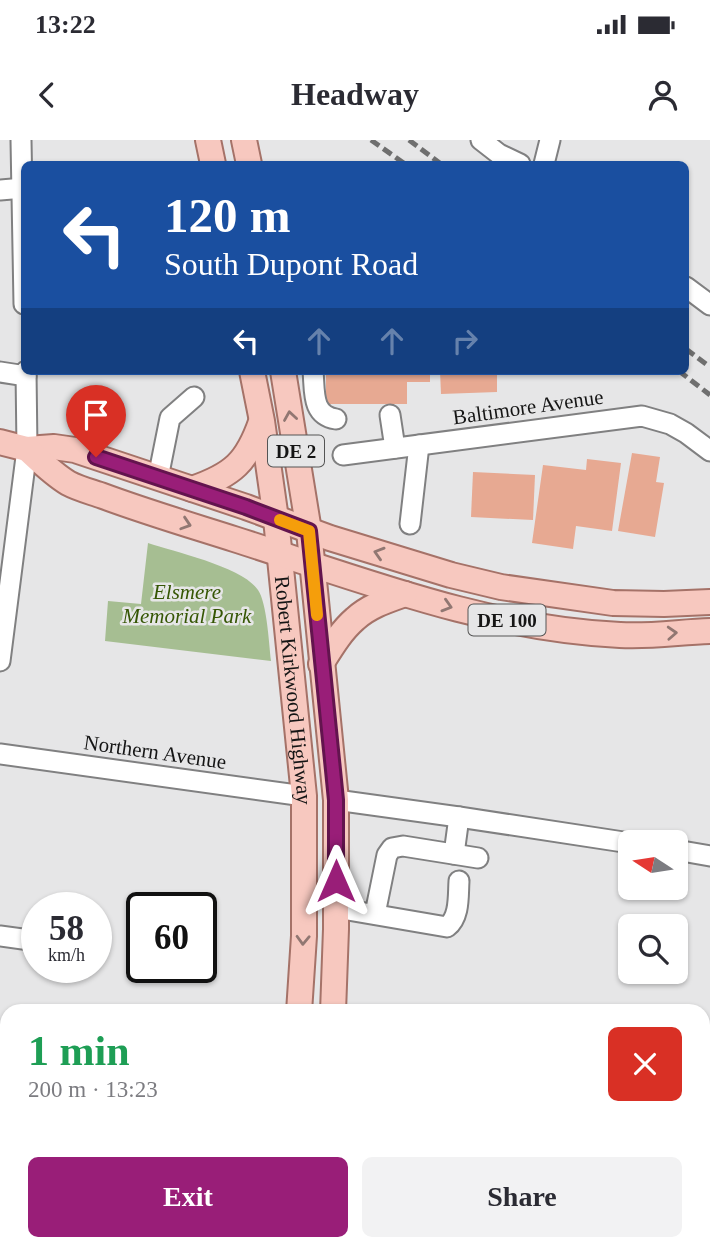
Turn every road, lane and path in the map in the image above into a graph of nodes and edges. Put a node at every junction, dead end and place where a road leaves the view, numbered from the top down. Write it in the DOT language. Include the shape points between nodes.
graph roads {
  1 [pos="21,140"];
  2 [pos="208,140"];
  3 [pos="244,140"];
  4 [pos="481,140"];
  5 [pos="550,140"];
  6 [pos="22,161"];
  7 [pos="212,161"];
  8 [pos="248,161"];
  9 [pos="514,161"];
  10 [pos="545,161"];
  11 [pos="21,188"];
  12 [pos="0,190"];
  13 [pos="689,288"];
  14 [pos="710,305"];
  15 [pos="0,372"];
  16 [pos="21,374"];
  17 [pos="26,375"];
  18 [pos="253,375"];
  19 [pos="284,375"];
  20 [pos="313,375"];
  21 [pos="194,397"];
  22 [pos="390,415"];
  23 [pos="336,419"];
  24 [pos="262,421"];
  25 [pos="0,442"];
  26 [pos="419,445"];
  27 [pos="395,448"];
  28 [pos="27,449"];
  29 [pos="710,451"];
  30 [pos="343,455"];
  31 [pos="158,478"];
  32 [pos="192,489"];
  33 [pos="276,519"];
  34 [pos="410,524"];
  35 [pos="309,531"];
  36 [pos="279,554"];
  37 [pos="312,564"];
  38 [pos="405,594"];
  39 [pos="710,602"];
  40 [pos="710,631"];
  41 [pos="0,661"];
  42 [pos="321,664"];
  43 [pos="0,754"];
  44 [pos="304,796"];
  45 [pos="336,800"];
  46 [pos="459,817"];
  47 [pos="618,841"];
  48 [pos="688,852"];
  49 [pos="454,854"];
  50 [pos="710,856"];
  51 [pos="478,858"];
  52 [pos="460,881"];
  53 [pos="336,908"];
  54 [pos="375,914"];
  55 [pos="0,936"];
  56 [pos="21,939"];
  57 [pos="302,1004"];
  58 [pos="333,1004"];
  1 -- 6 [label="street"];
  2 -- 7 [label="main road"];
  3 -- 8 [label="main road"];
  4 -- 9 [label="street"];
  5 -- 10 [label="street"];
  11 -- 12 [label="street"];
  13 -- 14 [label="street"];
  15 -- 16 [label="street"];
  17 -- 28 [label="street"];
  18 -- 24 [label="main road, Robert Kirkwood Highway / DE 2"];
  35 -- 19 [label="main road, Robert Kirkwood Highway / DE 2, one-way"];
  20 -- 23 [label="street" via="316,407 327,418"];
  21 -- 31 [label="street" via="170,418"];
  22 -- 27 [label="street"];
  24 -- 32 [label="main road" via="254,442 234,468"];
  24 -- 33 [label="main road, Robert Kirkwood Highway / DE 2"];
  25 -- 28 [label="main road, DE 100"];
  26 -- 27 [label="street, Baltimore Avenue"];
  26 -- 29 [label="street, Baltimore Avenue" via="642,416 670,424"];
  26 -- 34 [label="street"];
  27 -- 30 [label="street, Baltimore Avenue"];
  28 -- 31 [label="main road, DE 100" via="75,450"];
  28 -- 36 [label="main road, DE 100, one-way" via="69,483"];
  28 -- 41 [label="street"];
  31 -- 32 [label="main road, DE 100"];
  32 -- 33 [label="main road, DE 100"];
  33 -- 35 [label="main road, DE 100"];
  33 -- 36 [label="main road, Robert Kirkwood Highway / DE 2"];
  35 -- 37 [label="main road, Robert Kirkwood Highway / DE 2"];
  39 -- 35 [label="main road, DE 100, one-way" via="613,603 501,587"];
  36 -- 37 [label="main road, DE 100"];
  36 -- 44 [label="main road, Robert Kirkwood Highway / DE 2"];
  37 -- 38 [label="main road, DE 100"];
  37 -- 42 [label="main road, Robert Kirkwood Highway / DE 2"];
  38 -- 40 [label="main road, DE 100, one-way" via="559,629 621,635"];
  38 -- 42 [label="main road" via="355,618"];
  42 -- 45 [label="main road, Robert Kirkwood Highway / DE 2"];
  43 -- 44 [label="street, Northern Avenue"];
  44 -- 57 [label="main road, Robert Kirkwood Highway / DE 2, one-way"];
  45 -- 46 [label="street"];
  45 -- 53 [label="main road, Robert Kirkwood Highway / DE 2"];
  46 -- 47 [label="street"];
  46 -- 49 [label="street"];
  48 -- 50 [label="street"];
  49 -- 51 [label="street"];
  49 -- 54 [label="street" via="392,848"];
  52 -- 54 [label="street" via="457,912 447,926"];
  53 -- 54 [label="street"];
  53 -- 58 [label="main road, Robert Kirkwood Highway / DE 2"];
  55 -- 56 [label="street"];
}
